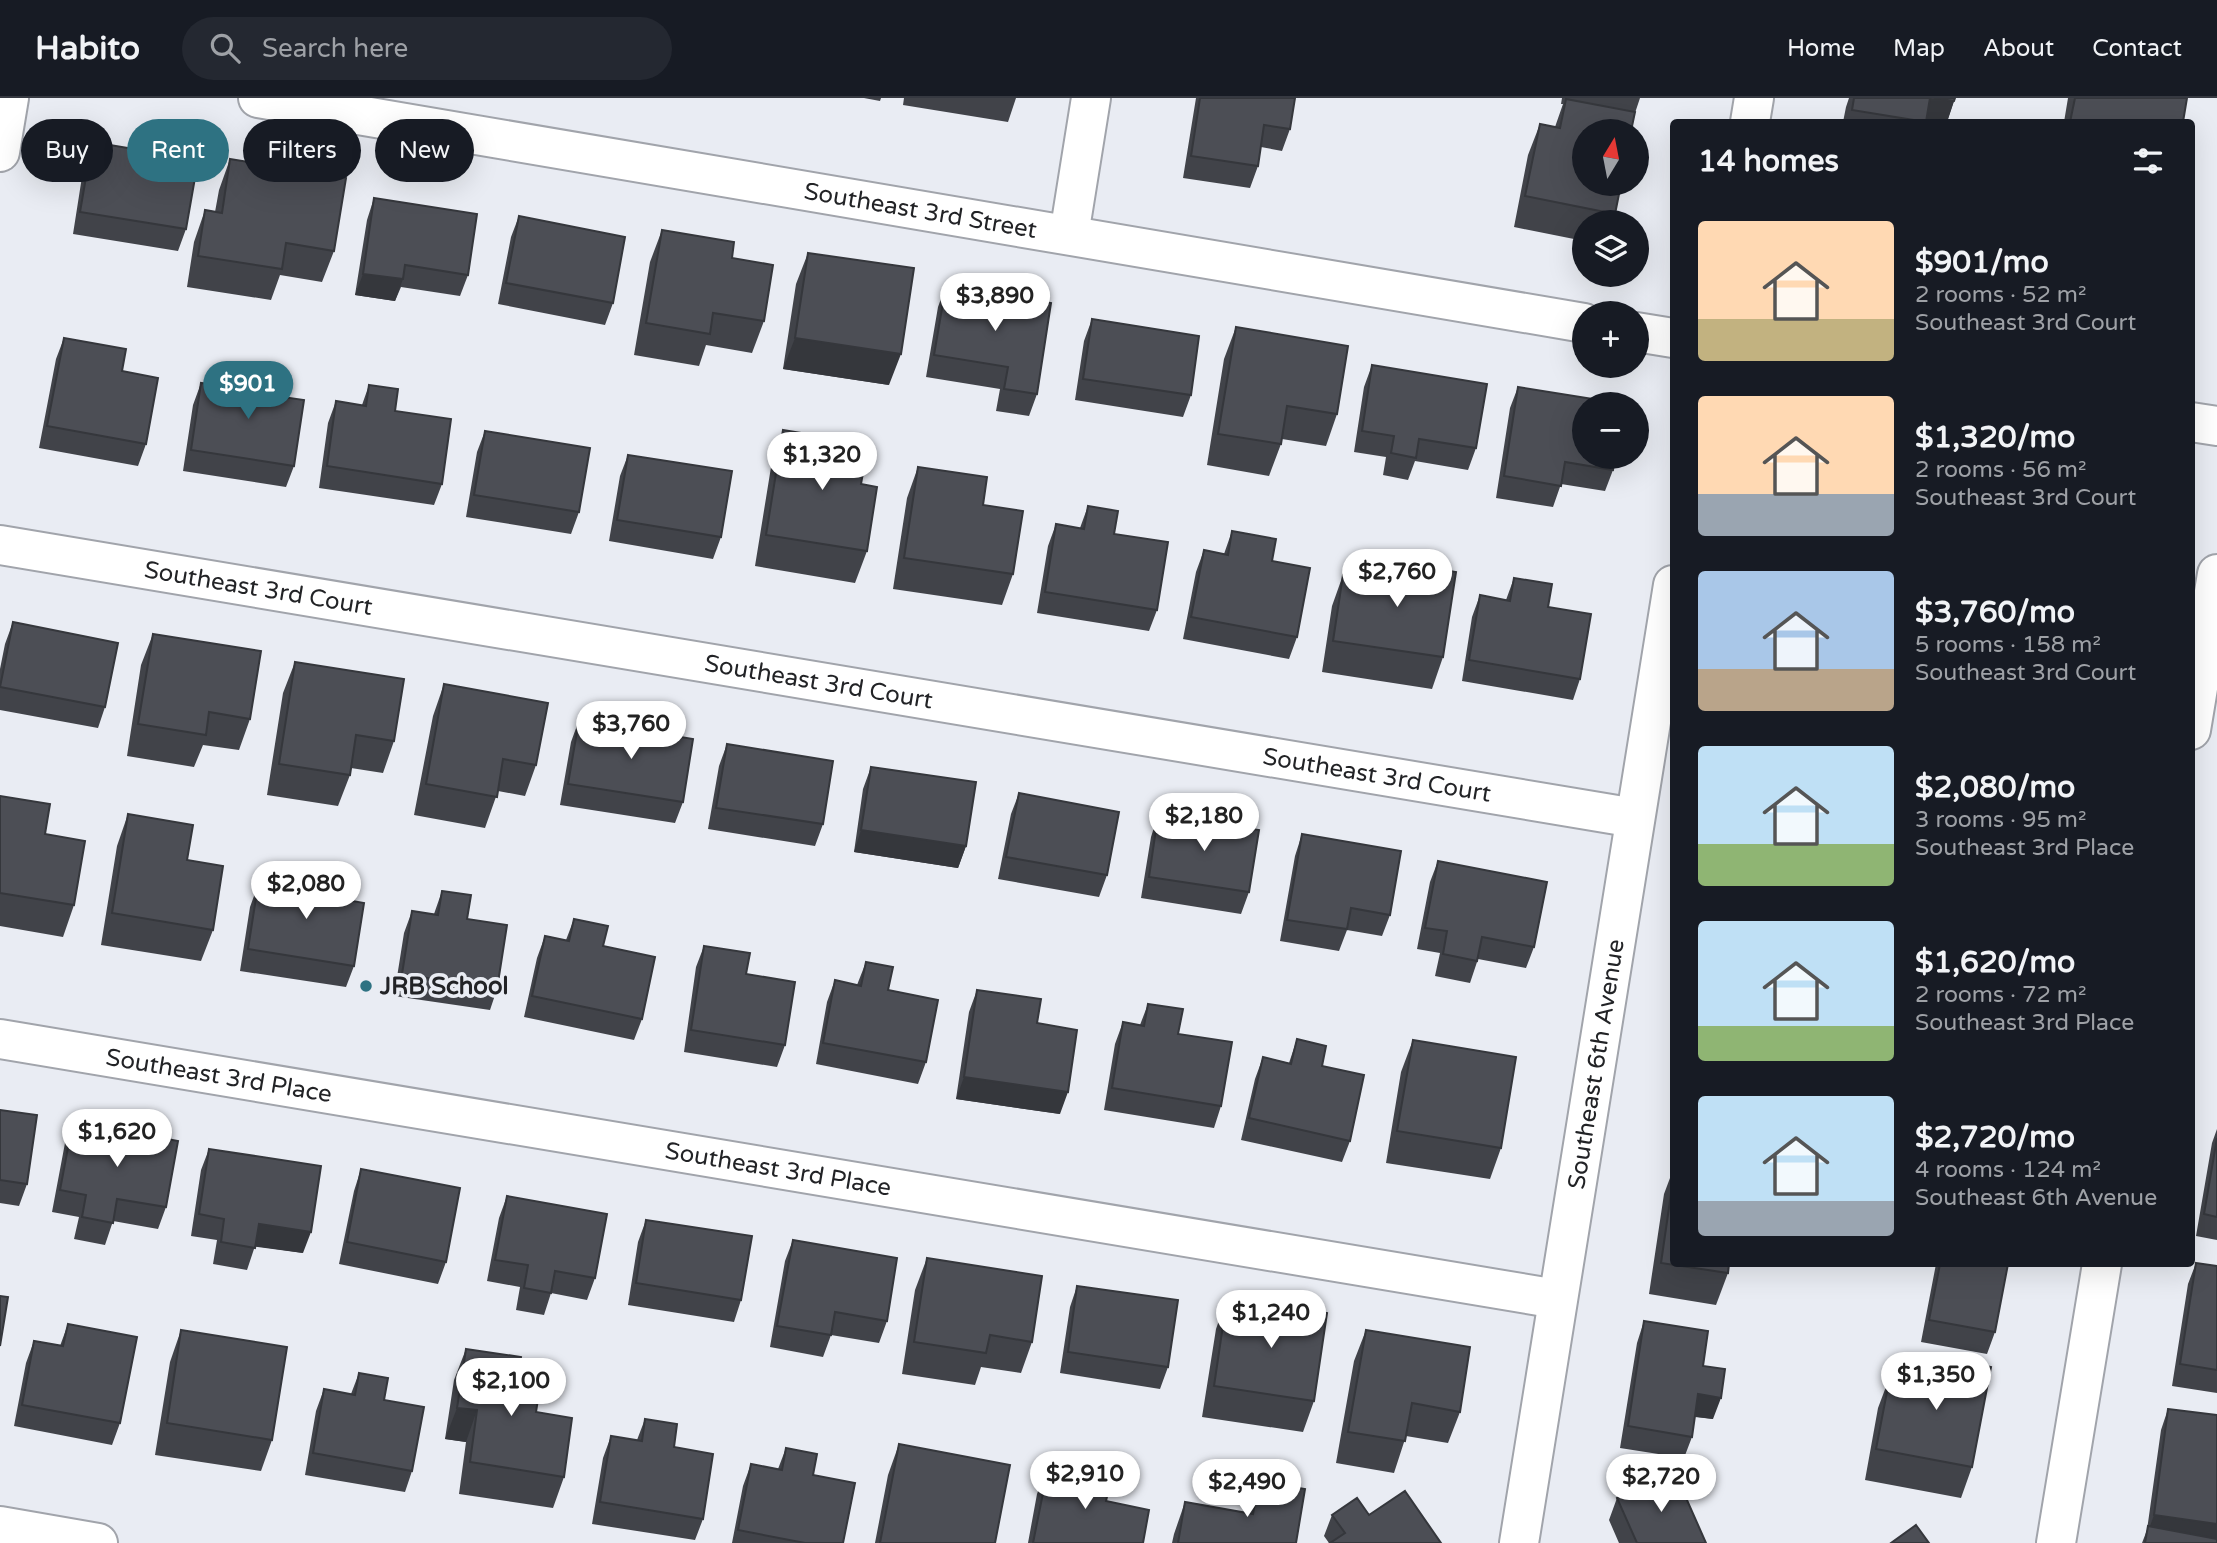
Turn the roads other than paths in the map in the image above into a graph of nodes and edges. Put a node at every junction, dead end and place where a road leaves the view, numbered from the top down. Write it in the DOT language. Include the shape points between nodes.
graph roads {
  1 [pos="9,98"];
  2 [pos="258,98"];
  3 [pos="1091,98"];
  4 [pos="1754,98"];
  5 [pos="1750,119"];
  6 [pos="0,152"];
  7 [pos="1069,235"];
  8 [pos="1572,321"];
  9 [pos="1649,334"];
  10 [pos="1670,338"];
  11 [pos="2195,423"];
  12 [pos="2217,426"];
  13 [pos="0,545"];
  14 [pos="2217,574"];
  15 [pos="1670,603"];
  16 [pos="2195,706"];
  17 [pos="1635,818"];
  18 [pos="0,1039"];
  19 [pos="2102,1267"];
  20 [pos="1557,1299"];
  21 [pos="0,1526"];
  22 [pos="98,1543"];
  23 [pos="1519,1543"];
  24 [pos="2056,1543"];
  1 -- 6 [label="street"];
  2 -- 7 [label="street, Southeast 3rd Street"];
  3 -- 7 [label="street"];
  4 -- 5 [label="street"];
  7 -- 8 [label="street, Southeast 3rd Street"];
  9 -- 10 [label="street"];
  11 -- 12 [label="street"];
  13 -- 17 [label="street, Southeast 3rd Court"];
  14 -- 16 [label="street"];
  15 -- 17 [label="street, Southeast 6th Avenue"];
  17 -- 20 [label="street, Southeast 6th Avenue"];
  18 -- 20 [label="street, Southeast 3rd Place"];
  19 -- 24 [label="street"];
  20 -- 23 [label="street, Southeast 6th Avenue"];
  21 -- 22 [label="street"];
}
